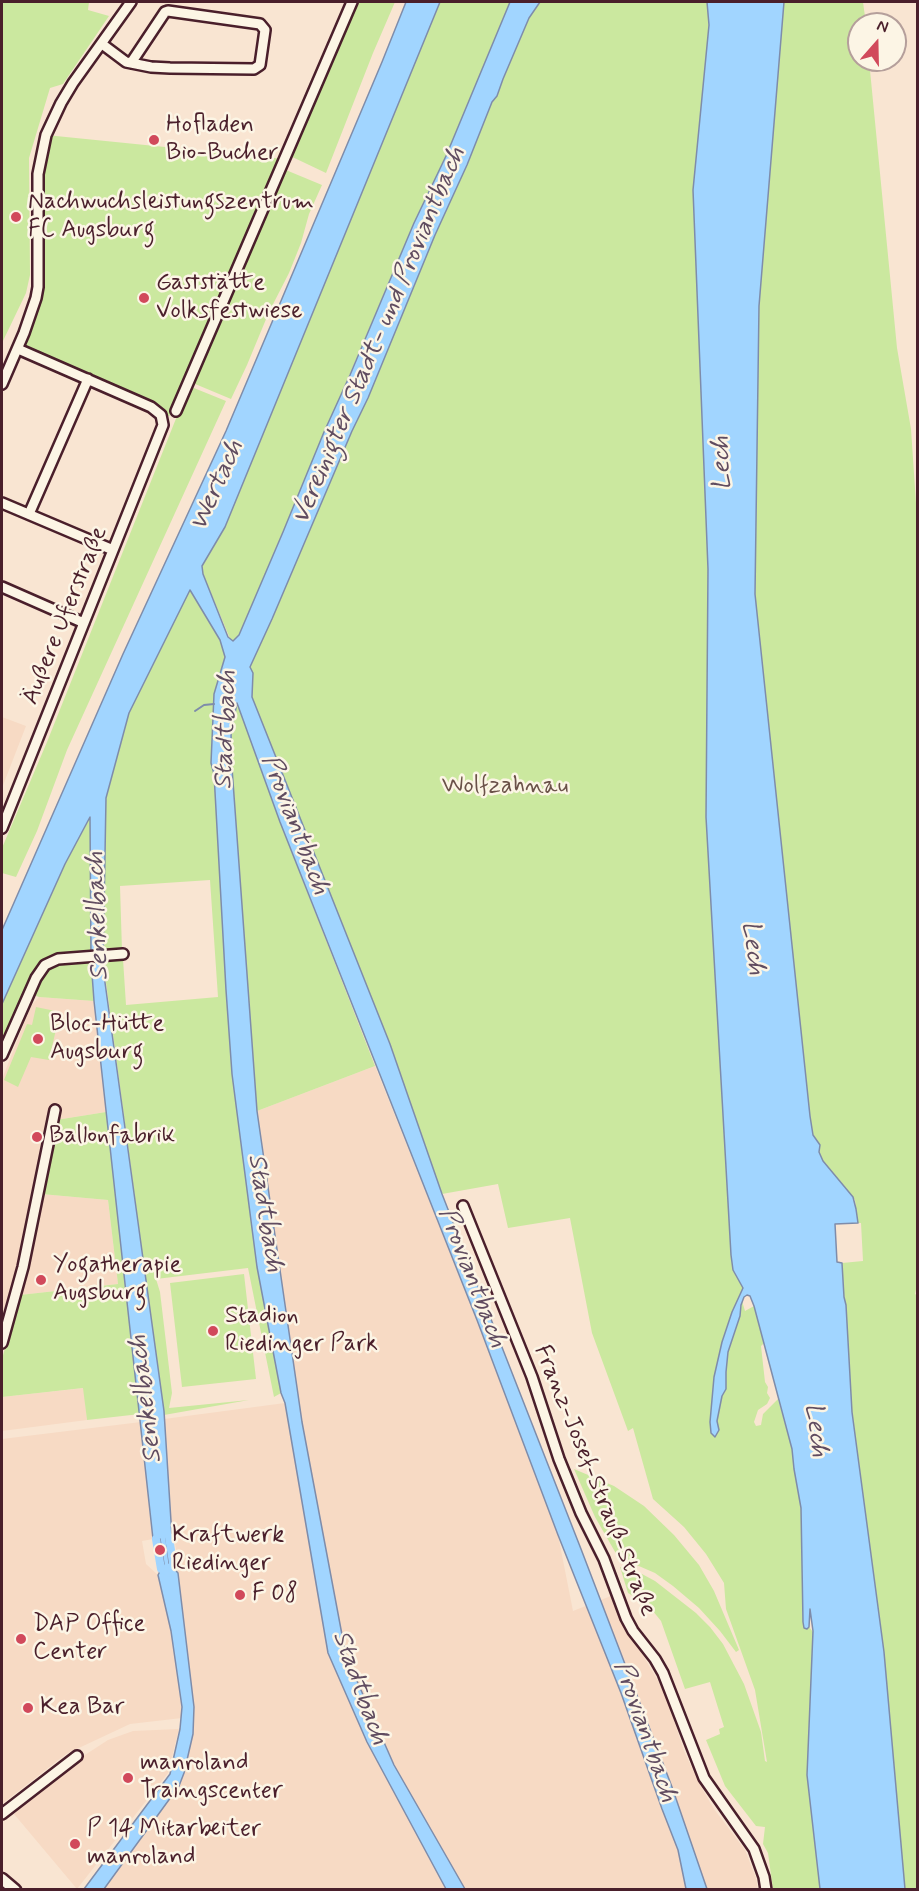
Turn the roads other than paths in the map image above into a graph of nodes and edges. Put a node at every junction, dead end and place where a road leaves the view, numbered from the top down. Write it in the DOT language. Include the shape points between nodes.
graph roads {
  1 [pos="131,2"];
  2 [pos="352,2"];
  3 [pos="102,44"];
  4 [pos="131,63"];
  5 [pos="18,349"];
  6 [pos="88,379"];
  7 [pos="2,384"];
  8 [pos="176,411"];
  9 [pos="2,503"];
  10 [pos="29,514"];
  11 [pos="113,550"];
  12 [pos="2,587"];
  13 [pos="84,623"];
  14 [pos="2,828"];
  15 [pos="123,954"];
  16 [pos="2,1055"];
  17 [pos="55,1110"];
  18 [pos="463,1206"];
  19 [pos="2,1343"];
  20 [pos="77,1756"];
  21 [pos="2,1814"];
  22 [pos="2,1879"];
  23 [pos="15,1890"];
  24 [pos="766,1890"];
  1 -- 3 [label="street"];
  2 -- 8 [label="street"];
  3 -- 4 [label="street"];
  3 -- 5 [label="street" via="60,102 46,135 38,174 38,287"];
  4 -- 4 [label="street" via="168,11 260,24 265,30 260,65 254,69 170,68"];
  5 -- 6 [label="street"];
  5 -- 7 [label="street"];
  6 -- 10 [label="street"];
  6 -- 11 [label="street, Äußere Uferstraße" via="151,406 161,415 163,425"];
  9 -- 10 [label="street"];
  10 -- 11 [label="street"];
  11 -- 13 [label="street, Äußere Uferstraße"];
  12 -- 13 [label="street"];
  13 -- 14 [label="street, Äußere Uferstraße"];
  15 -- 16 [label="street" via="50,961 40,970"];
  17 -- 19 [label="street" via="23,1267"];
  18 -- 24 [label="street, Franz-Josef-Strauß-Straße" via="532,1377 559,1459 626,1618 663,1673 704,1778 754,1849"];
  20 -- 21 [label="street"];
  22 -- 23 [label="main road"];
}
